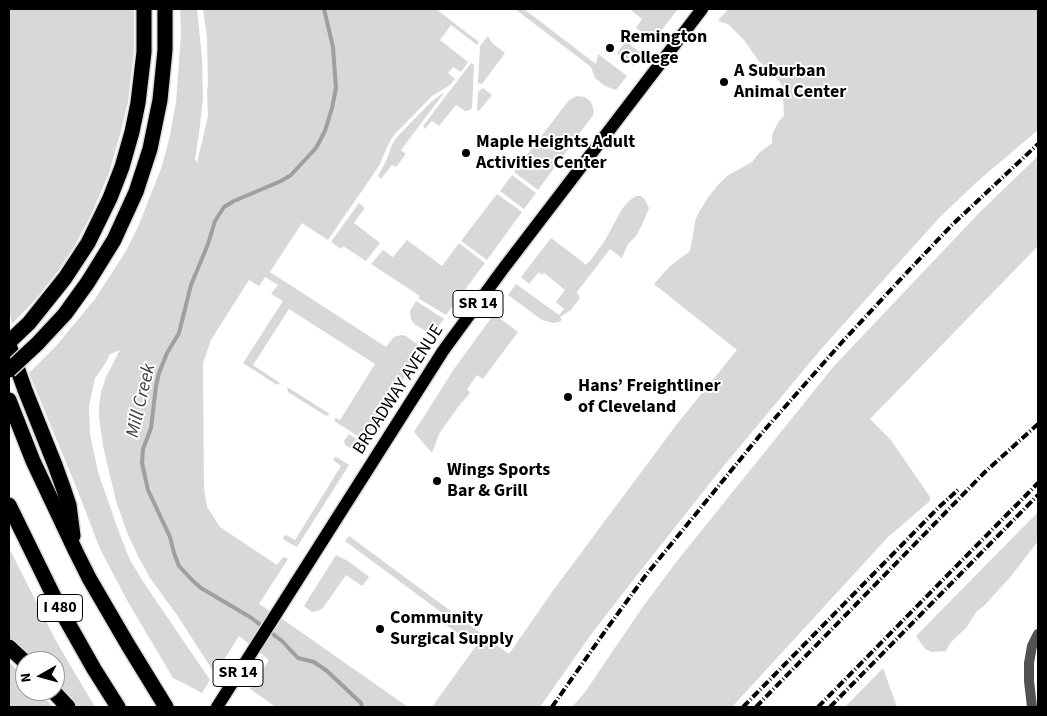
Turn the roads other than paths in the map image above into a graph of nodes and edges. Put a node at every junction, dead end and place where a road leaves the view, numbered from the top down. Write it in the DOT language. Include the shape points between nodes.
graph roads {
  1 [pos="144,9"];
  2 [pos="165,9"];
  3 [pos="702,9"];
  4 [pos="9,344"];
  5 [pos="9,370"];
  6 [pos="9,400"];
  7 [pos="9,505"];
  8 [pos="76,552"];
  9 [pos="1038,634"];
  10 [pos="163,703"];
  11 [pos="118,707"];
  12 [pos="217,707"];
  13 [pos="1036,707"];
  1 -- 4 [label="highway" via="144,52 138,103 122,167 110,198 88,243 65,278"];
  2 -- 5 [label="highway, bridge" via="160,100 150,149 136,192 114,240 88,282 65,314"];
  3 -- 12 [label="main road, BROADWAY AVENUE / SR 14" via="444,351"];
  4 -- 8 [label="highway" via="69,505"];
  6 -- 8 [label="highway, I 480" via="33,461"];
  7 -- 11 [label="highway, I 480" via="59,607"];
  8 -- 10 [label="highway, I 480"];
  9 -- 13 [label="street" via="1029,663 1029,681"];
}
